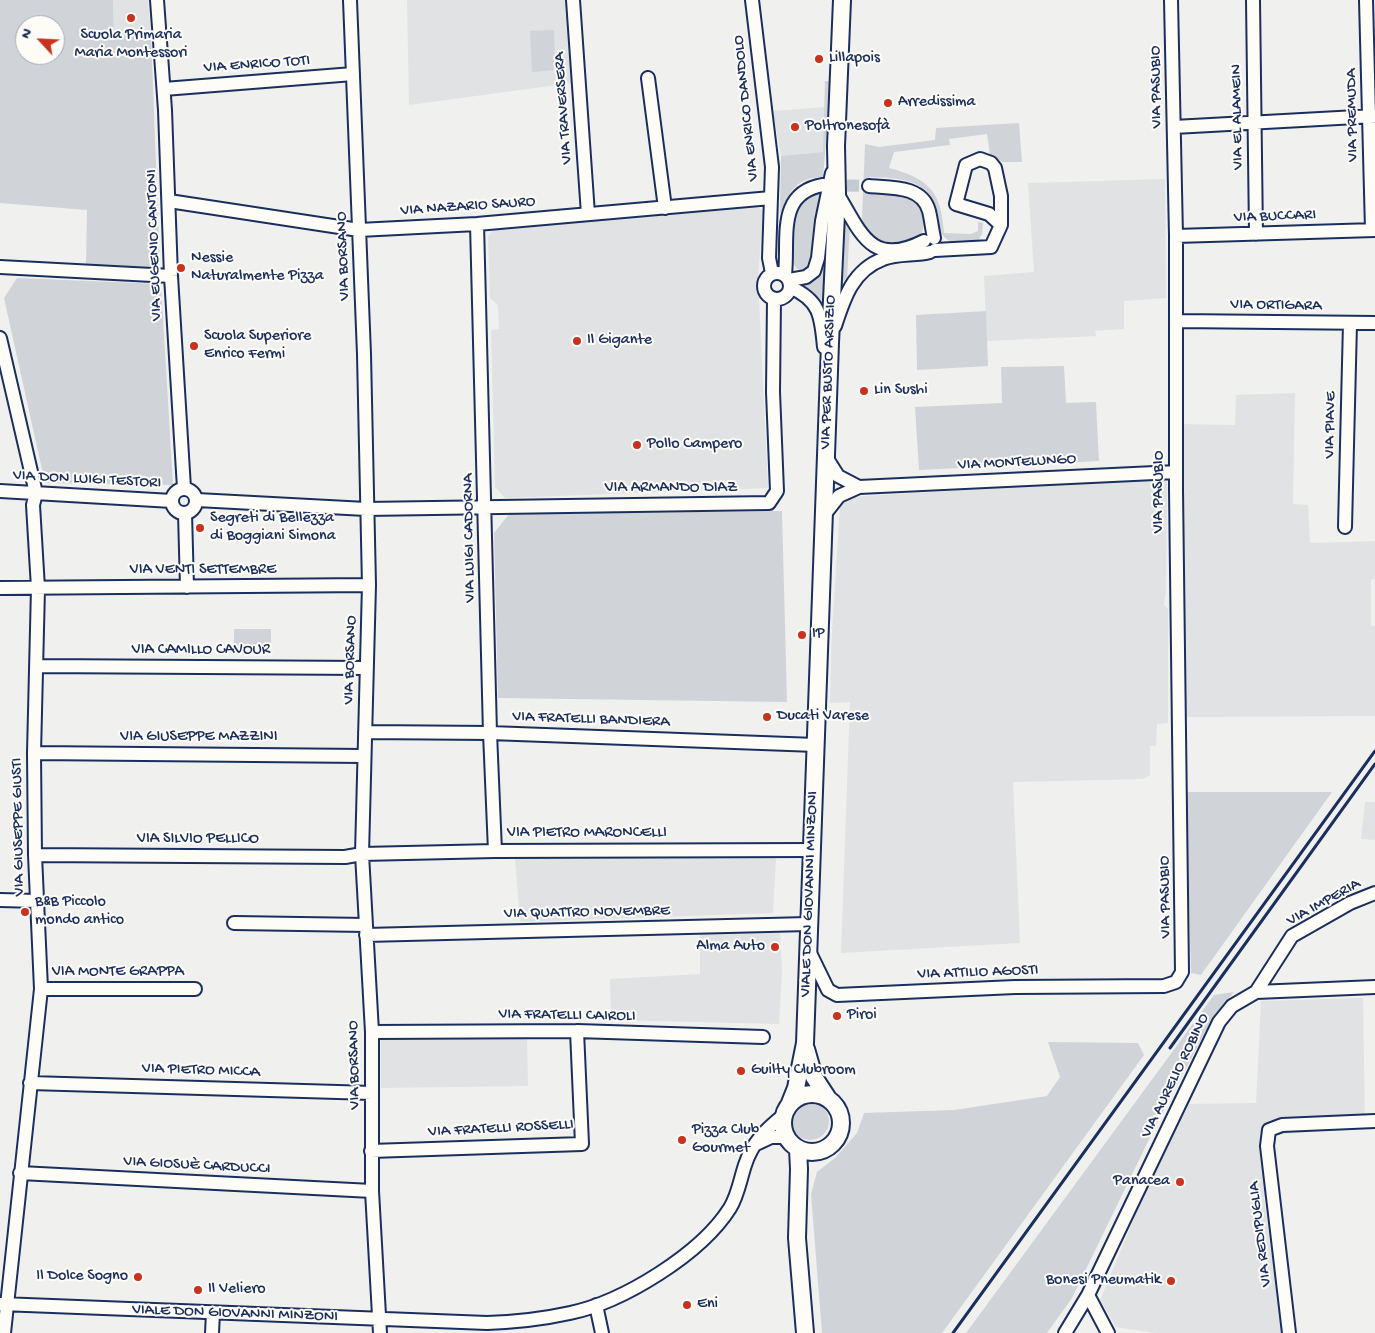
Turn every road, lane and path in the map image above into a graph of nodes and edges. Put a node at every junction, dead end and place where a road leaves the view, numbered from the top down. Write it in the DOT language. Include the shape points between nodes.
graph roads {
  1 [pos="156,0"];
  2 [pos="350,0"];
  3 [pos="573,0"];
  4 [pos="752,0"];
  5 [pos="842,0"];
  6 [pos="1171,0"];
  7 [pos="1253,0"];
  8 [pos="1366,0"];
  9 [pos="353,74"];
  10 [pos="648,78"];
  11 [pos="164,89"];
  12 [pos="1372,116"];
  13 [pos="1255,123"];
  14 [pos="1174,127"];
  15 [pos="836,146"];
  16 [pos="823,185"];
  17 [pos="869,186"];
  18 [pos="837,193"];
  19 [pos="771,198"];
  20 [pos="169,201"];
  21 [pos="665,208"];
  22 [pos="588,214"];
  23 [pos="477,224"];
  24 [pos="1001,225"];
  25 [pos="359,230"];
  26 [pos="1374,230"];
  27 [pos="1256,234"];
  28 [pos="1176,236"];
  29 [pos="931,244"];
  30 [pos="0,267"];
  31 [pos="171,276"];
  32 [pos="784,279"];
  33 [pos="774,299"];
  34 [pos="1177,321"];
  35 [pos="1350,323"];
  36 [pos="1375,323"];
  37 [pos="0,338"];
  38 [pos="830,343"];
  39 [pos="829,390"];
  40 [pos="826,457"];
  41 [pos="1176,472"];
  42 [pos="859,487"];
  43 [pos="184,488"];
  44 [pos="0,491"];
  45 [pos="36,493"];
  46 [pos="196,500"];
  47 [pos="172,501"];
  48 [pos="485,507"];
  49 [pos="366,508"];
  50 [pos="184,513"];
  51 [pos="824,515"];
  52 [pos="1345,527"];
  53 [pos="369,586"];
  54 [pos="187,587"];
  55 [pos="0,588"];
  56 [pos="38,588"];
  57 [pos="36,666"];
  58 [pos="367,668"];
  59 [pos="365,732"];
  60 [pos="490,733"];
  61 [pos="816,745"];
  62 [pos="34,753"];
  63 [pos="364,756"];
  64 [pos="813,850"];
  65 [pos="495,851"];
  66 [pos="362,854"];
  67 [pos="35,855"];
  68 [pos="1375,893"];
  69 [pos="0,900"];
  70 [pos="37,901"];
  71 [pos="234,923"];
  72 [pos="808,924"];
  73 [pos="366,930"];
  74 [pos="807,949"];
  75 [pos="1176,982"];
  76 [pos="1375,986"];
  77 [pos="41,989"];
  78 [pos="196,989"];
  79 [pos="1256,992"];
  80 [pos="577,1031"];
  81 [pos="372,1032"];
  82 [pos="763,1038"];
  83 [pos="805,1043"];
  84 [pos="30,1082"];
  85 [pos="372,1093"];
  86 [pos="827,1097"];
  87 [pos="787,1109"];
  88 [pos="1375,1121"];
  89 [pos="786,1137"];
  90 [pos="752,1147"];
  91 [pos="798,1149"];
  92 [pos="371,1151"];
  93 [pos="817,1152"];
  94 [pos="20,1173"];
  95 [pos="372,1191"];
  96 [pos="798,1195"];
  97 [pos="1088,1295"];
  98 [pos="4,1304"];
  99 [pos="596,1305"];
  100 [pos="213,1313"];
  101 [pos="380,1327"];
  102 [pos="4,1333"];
  103 [pos="212,1333"];
  104 [pos="602,1333"];
  105 [pos="805,1333"];
  106 [pos="1065,1333"];
  107 [pos="1108,1333"];
  108 [pos="1289,1333"];
  1 -- 11 [label="street, VIA EUGENIO CANTONI"];
  2 -- 9 [label="street, VIA BORSANO"];
  3 -- 22 [label="street, VIA TRAVERSERA"];
  4 -- 19 [label="street, VIA ENRICO DANDOLO" via="772,167"];
  5 -- 15 [label="main road, VIA PER BUSTO ARSIZIO"];
  6 -- 14 [label="street, VIA PASUBIO"];
  7 -- 13 [label="street, VIA EL ALAMEIN"];
  8 -- 12 [label="street, VIA PREMUDA"];
  9 -- 11 [label="street, VIA ENRICO TOTI"];
  9 -- 25 [label="street, VIA BORSANO"];
  10 -- 21 [label="street"];
  11 -- 20 [label="street, VIA EUGENIO CANTONI"];
  12 -- 13 [label="street"];
  12 -- 26 [label="street, VIA PREMUDA"];
  13 -- 14 [label="street"];
  13 -- 27 [label="street, VIA EL ALAMEIN"];
  14 -- 28 [label="street, VIA PASUBIO"];
  15 -- 18 [label="main road, VIA PER BUSTO ARSIZIO"];
  15 -- 32 [label="street" via="814,271 806,277"];
  16 -- 32 [label="street" via="801,192 790,208"];
  17 -- 29 [label="street" via="902,188 921,198 929,209"];
  18 -- 29 [label="street" via="858,228 879,250 906,250"];
  18 -- 38 [label="main road, VIA PER BUSTO ARSIZIO"];
  19 -- 21 [label="street, VIA NAZARIO SAURO"];
  19 -- 32 [label="street, VIA ENRICO DANDOLO" via="769,258"];
  20 -- 25 [label="street, VIA NAZARIO SAURO"];
  20 -- 31 [label="street, VIA EUGENIO CANTONI"];
  21 -- 22 [label="street, VIA NAZARIO SAURO"];
  22 -- 23 [label="street, VIA NAZARIO SAURO"];
  23 -- 25 [label="street, VIA NAZARIO SAURO"];
  23 -- 48 [label="street, VIA LUIGI CADORNA"];
  24 -- 24 [label="street" via="1001,196 995,168 980,159 966,165 956,204 989,214"];
  24 -- 29 [label="street" via="990,247 964,250"];
  25 -- 49 [label="street, VIA BORSANO"];
  26 -- 27 [label="street, VIA BUCCARI"];
  27 -- 28 [label="street, VIA BUCCARI"];
  28 -- 34 [label="street, VIA PASUBIO"];
  29 -- 38 [label="street" via="884,258 855,277"];
  30 -- 31 [label="street"];
  31 -- 43 [label="street, VIA EUGENIO CANTONI"];
  32 -- 33 [label="street" via="786,295"];
  32 -- 33 [label="street, VIA ENRICO DANDOLO" via="767,277 763,285 766,294"];
  32 -- 39 [label="street" via="806,294 816,306 821,320"];
  33 -- 48 [label="street, VIA ARMANDO DIAZ" via="777,491 769,503"];
  34 -- 35 [label="street, VIA ORTIGARA"];
  34 -- 41 [label="street, VIA PASUBIO"];
  35 -- 36 [label="street, VIA ORTIGARA"];
  35 -- 52 [label="street, VIA PIAVE"];
  37 -- 45 [label="street, VIA GIUSEPPE GIUSTI"];
  38 -- 39 [label="main road, VIA PER BUSTO ARSIZIO"];
  39 -- 40 [label="main road, VIA PER BUSTO ARSIZIO"];
  40 -- 42 [label="street" via="838,476"];
  40 -- 51 [label="main road, VIA PER BUSTO ARSIZIO"];
  41 -- 42 [label="street, VIA MONTELUNGO"];
  41 -- 75 [label="street, VIA PASUBIO" via="1184,961"];
  42 -- 51 [label="street, VIA MONTELUNGO" via="839,496"];
  43 -- 46 [label="street, VIA DON LUIGI TESTORI" via="193,492"];
  43 -- 47 [label="street, VIA DON LUIGI TESTORI" via="175,492"];
  44 -- 45 [label="street, VIA DON LUIGI TESTORI"];
  45 -- 47 [label="street, VIA DON LUIGI TESTORI"];
  45 -- 56 [label="street, VIA GIUSEPPE GIUSTI" via="33,505"];
  46 -- 49 [label="street"];
  46 -- 50 [label="street" via="193,509"];
  47 -- 50 [label="street, VIA DON LUIGI TESTORI" via="176,510"];
  48 -- 49 [label="street, VIA ARMANDO DIAZ"];
  48 -- 60 [label="street, VIA LUIGI CADORNA"];
  49 -- 53 [label="street, VIA BORSANO"];
  50 -- 54 [label="street"];
  51 -- 61 [label="main road, VIA PER BUSTO ARSIZIO"];
  53 -- 54 [label="street, VIA VENTI SETTEMBRE"];
  53 -- 58 [label="street, VIA BORSANO"];
  54 -- 56 [label="street, VIA VENTI SETTEMBRE"];
  55 -- 56 [label="street"];
  56 -- 57 [label="street, VIA GIUSEPPE GIUSTI"];
  57 -- 58 [label="street, VIA CAMILLO CAVOUR"];
  57 -- 62 [label="street, VIA GIUSEPPE GIUSTI"];
  58 -- 59 [label="street, VIA BORSANO"];
  59 -- 60 [label="street, VIA FRATELLI BANDIERA"];
  59 -- 63 [label="street, VIA BORSANO"];
  60 -- 61 [label="street, VIA FRATELLI BANDIERA"];
  60 -- 65 [label="street, VIA LUIGI CADORNA"];
  61 -- 64 [label="main road, VIALE DON GIOVANNI MINZONI"];
  62 -- 63 [label="street, VIA GIUSEPPE MAZZINI"];
  62 -- 67 [label="street, VIA GIUSEPPE GIUSTI"];
  63 -- 66 [label="street, VIA BORSANO"];
  64 -- 65 [label="street, VIA PIETRO MARONCELLI"];
  64 -- 72 [label="main road, VIALE DON GIOVANNI MINZONI"];
  65 -- 66 [label="street, VIA PIETRO MARONCELLI"];
  66 -- 67 [label="street, VIA SILVIO PELLICO" via="345,857"];
  66 -- 73 [label="street, VIA BORSANO"];
  67 -- 70 [label="street, VIA GIUSEPPE GIUSTI"];
  68 -- 79 [label="street, VIA IMPERIA" via="1350,903 1292,936"];
  69 -- 70 [label="street"];
  70 -- 77 [label="street, VIA GIUSEPPE GIUSTI"];
  71 -- 73 [label="street, VIA QUATTRO NOVEMBRE"];
  72 -- 73 [label="street, VIA QUATTRO NOVEMBRE"];
  72 -- 74 [label="main road, VIALE DON GIOVANNI MINZONI"];
  73 -- 81 [label="street, VIA BORSANO"];
  74 -- 75 [label="street, VIA ATTILIO AGOSTI" via="828,990 837,995 1015,987 1164,986"];
  74 -- 83 [label="main road, VIALE DON GIOVANNI MINZONI"];
  76 -- 79 [label="street, VIA AURELIO ROBINO"];
  77 -- 78 [label="street, VIA MONTE GRAPPA"];
  77 -- 84 [label="street, VIA GIUSEPPE GIUSTI"];
  79 -- 97 [label="street, VIA AURELIO ROBINO" via="1232,1006 1219,1022"];
  80 -- 81 [label="street, VIA FRATELLI CAIROLI"];
  80 -- 82 [label="street, VIA FRATELLI CAIROLI"];
  80 -- 92 [label="street, VIA FRATELLI ROSSELLI" via="582,1144"];
  81 -- 85 [label="street, VIA BORSANO"];
  83 -- 86 [label="main road, VIALE DON GIOVANNI MINZONI" via="814,1077"];
  83 -- 87 [label="main road, VIALE DON GIOVANNI MINZONI" via="796,1088"];
  84 -- 85 [label="street, VIA PIETRO MICCA"];
  84 -- 94 [label="street, VIA GIUSEPPE GIUSTI"];
  85 -- 92 [label="street, VIA BORSANO"];
  86 -- 87 [label="main road" via="807,1094"];
  86 -- 93 [label="main road" via="835,1104 842,1123 835,1142"];
  87 -- 89 [label="main road" via="783,1130"];
  87 -- 90 [label="street, VIALE DON GIOVANNI MINZONI"];
  88 -- 108 [label="street, VIA REDIPUGLIA" via="1282,1125 1269,1130 1267,1146"];
  89 -- 90 [label="street" via="772,1137"];
  89 -- 91 [label="main road"];
  90 -- 99 [label="street, VIALE DON GIOVANNI MINZONI" via="730,1208 713,1230 682,1258 646,1282"];
  91 -- 93 [label="main road"];
  91 -- 96 [label="main road"];
  92 -- 95 [label="street, VIA BORSANO"];
  93 -- 96 [label="main road"];
  94 -- 95 [label="street, VIA GIOSUÈ CARDUCCI"];
  94 -- 98 [label="street, VIA GIUSEPPE GIUSTI"];
  95 -- 101 [label="street, VIA BORSANO"];
  96 -- 105 [label="main road" via="797,1238"];
  97 -- 106 [label="street, VIA AURELIO ROBINO"];
  97 -- 107 [label="street"];
  98 -- 100 [label="street, VIALE DON GIOVANNI MINZONI"];
  98 -- 102 [label="street, VIA GIUSEPPE GIUSTI"];
  99 -- 101 [label="street, VIALE DON GIOVANNI MINZONI" via="528,1321"];
  99 -- 104 [label="street"];
  100 -- 101 [label="street, VIALE DON GIOVANNI MINZONI"];
  100 -- 103 [label="street"];
}
